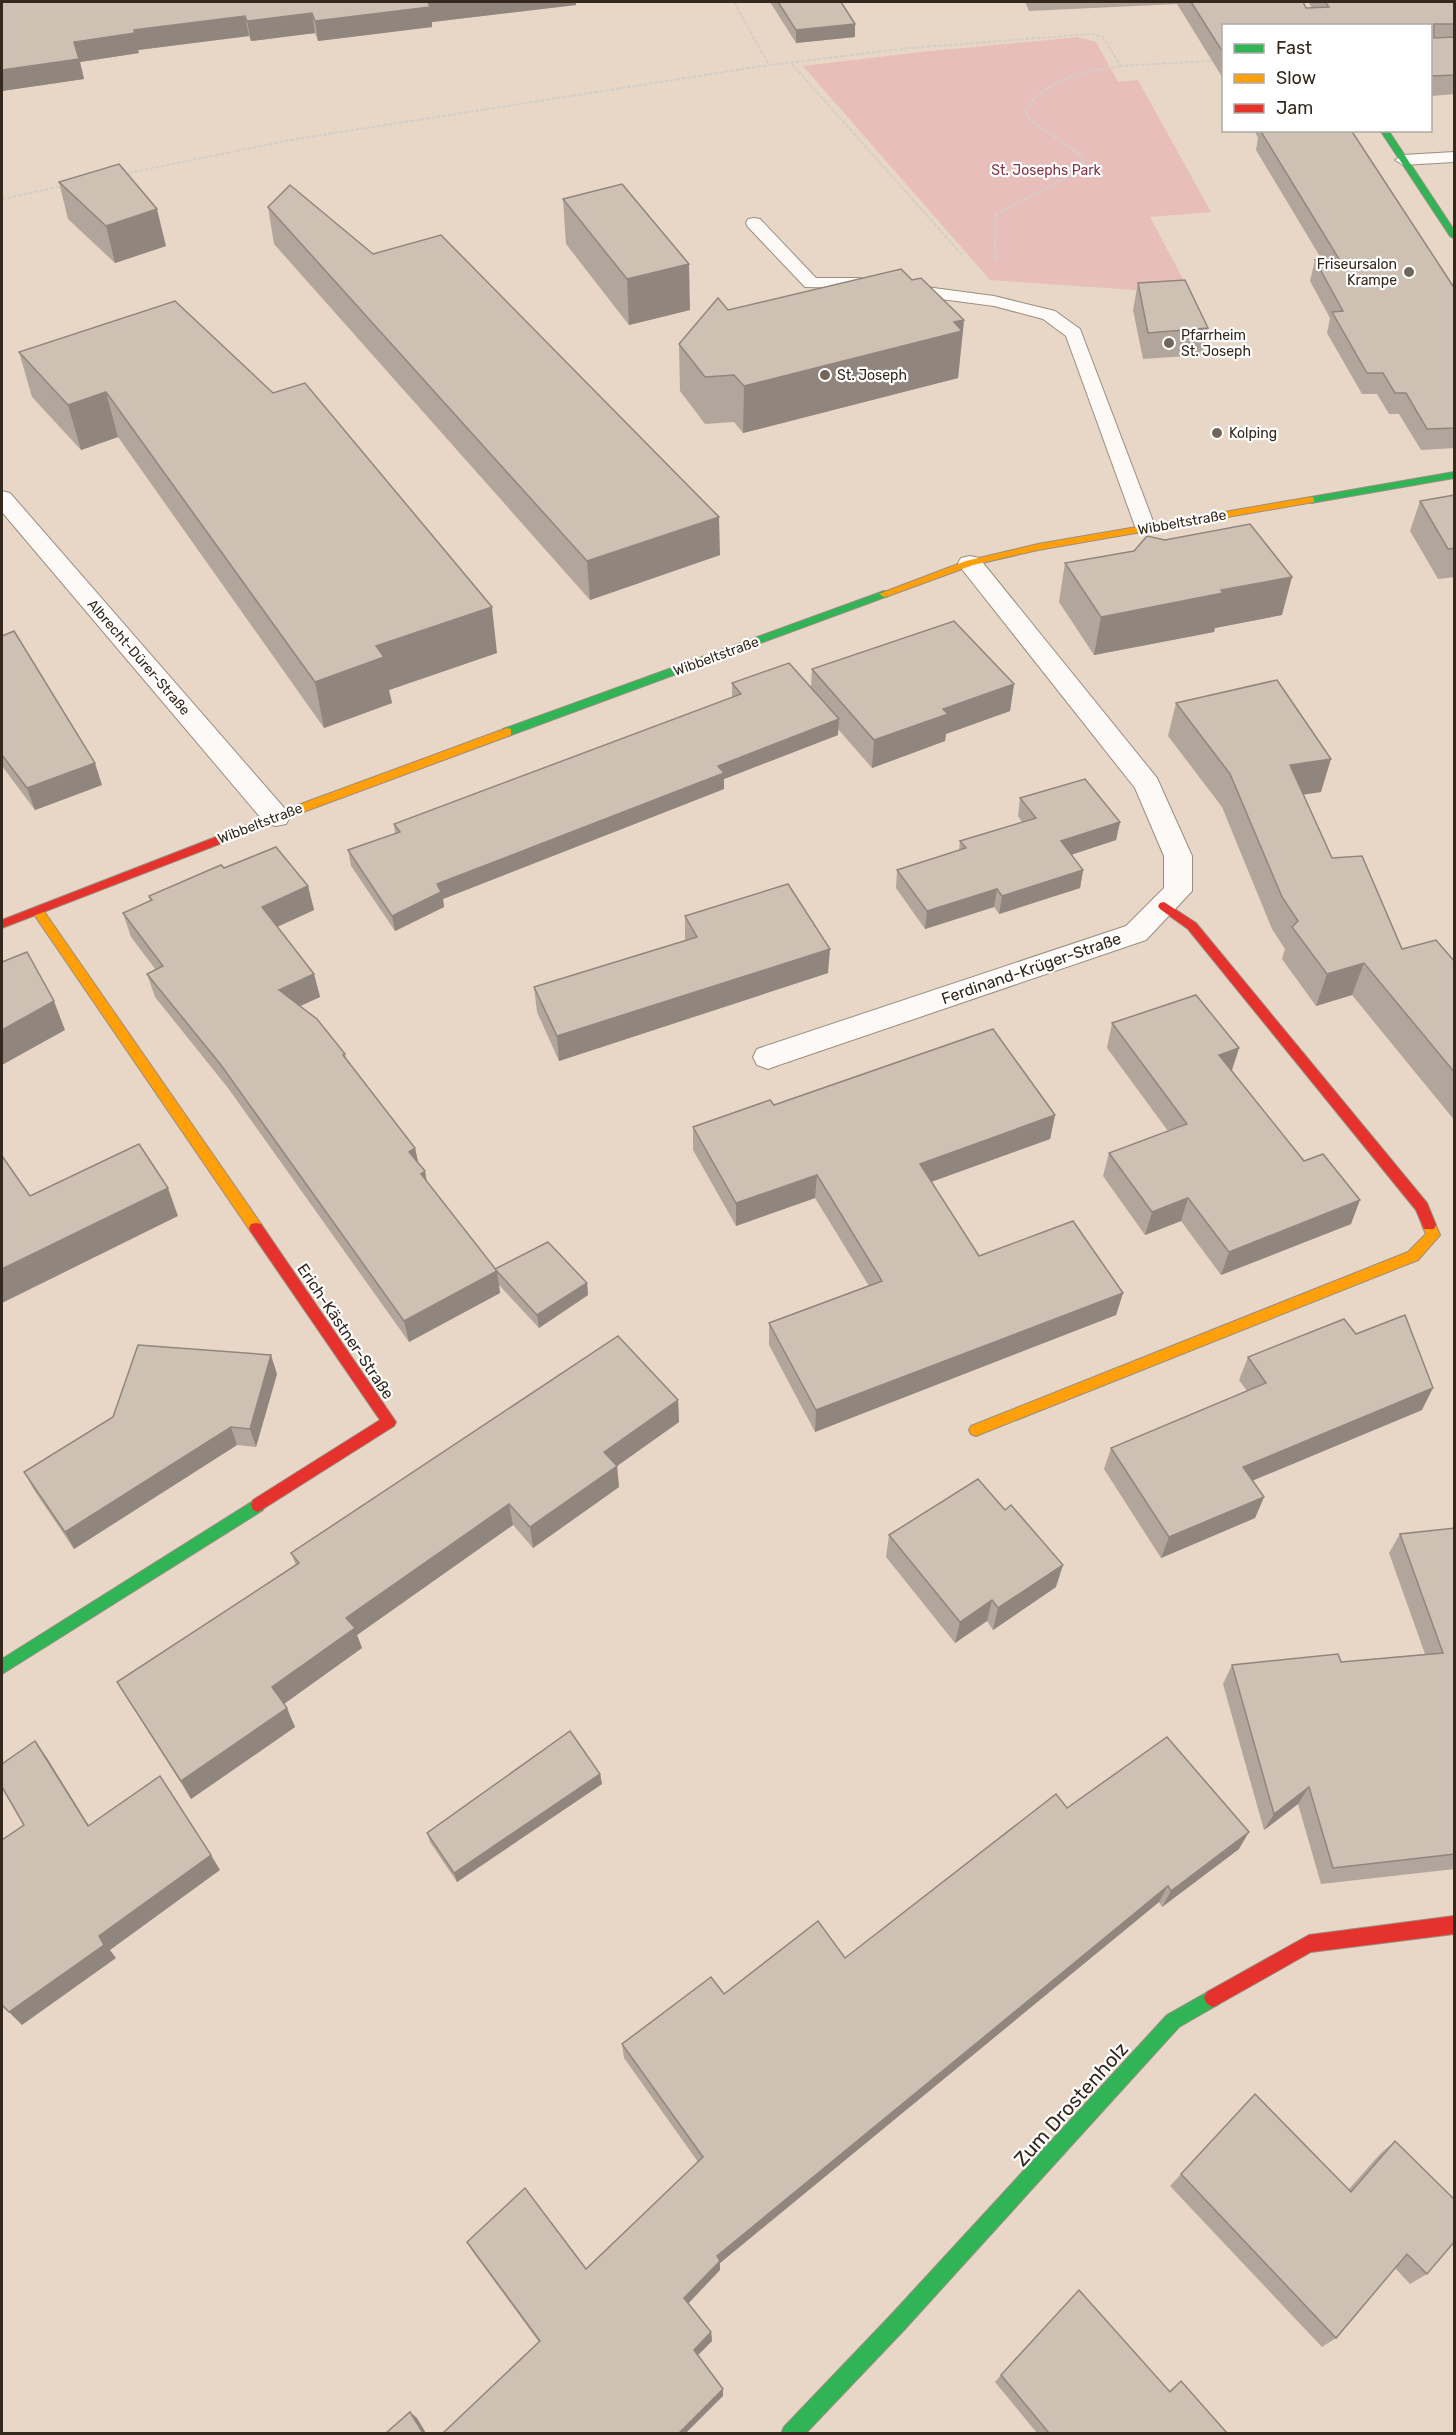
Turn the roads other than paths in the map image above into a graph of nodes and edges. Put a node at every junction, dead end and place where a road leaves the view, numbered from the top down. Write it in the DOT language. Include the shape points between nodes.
graph roads {
  1 [pos="1385,132"];
  2 [pos="1455,157"];
  3 [pos="1403,160"];
  4 [pos="754,223"];
  5 [pos="1452,228"];
  6 [pos="1455,475"];
  7 [pos="2,498"];
  8 [pos="1146,529"];
  9 [pos="970,564"];
  10 [pos="276,817"];
  11 [pos="1164,906"];
  12 [pos="37,910"];
  13 [pos="2,924"];
  14 [pos="768,1057"];
  15 [pos="976,1430"];
  16 [pos="2,1667"];
  17 [pos="1455,1925"];
  18 [pos="791,2433"];
  1 -- 3 [label="street"];
  2 -- 3 [label="lane"];
  3 -- 5 [label="street"];
  4 -- 8 [label="lane" via="812,284 858,283 994,301 1049,315 1074,333"];
  6 -- 8 [label="street, Wibbeltstraße"];
  7 -- 10 [label="street, Albrecht-Dürer-Straße"];
  8 -- 9 [label="street, Wibbeltstraße"];
  9 -- 10 [label="street, Wibbeltstraße"];
  9 -- 11 [label="street, Ferdinand-Krüger-Straße" via="1147,785 1178,856 1178,891"];
  10 -- 12 [label="street, Wibbeltstraße"];
  11 -- 14 [label="street, Ferdinand-Krüger-Straße" via="1136,933"];
  11 -- 15 [label="street" via="1192,926 1422,1207 1433,1235 1413,1256"];
  12 -- 13 [label="street, Wibbeltstraße"];
  12 -- 16 [label="street, Erich-Kästner-Straße" via="389,1422"];
  17 -- 18 [label="street, Zum Drostenholz" via="1309,1944 1173,2021"];
}
